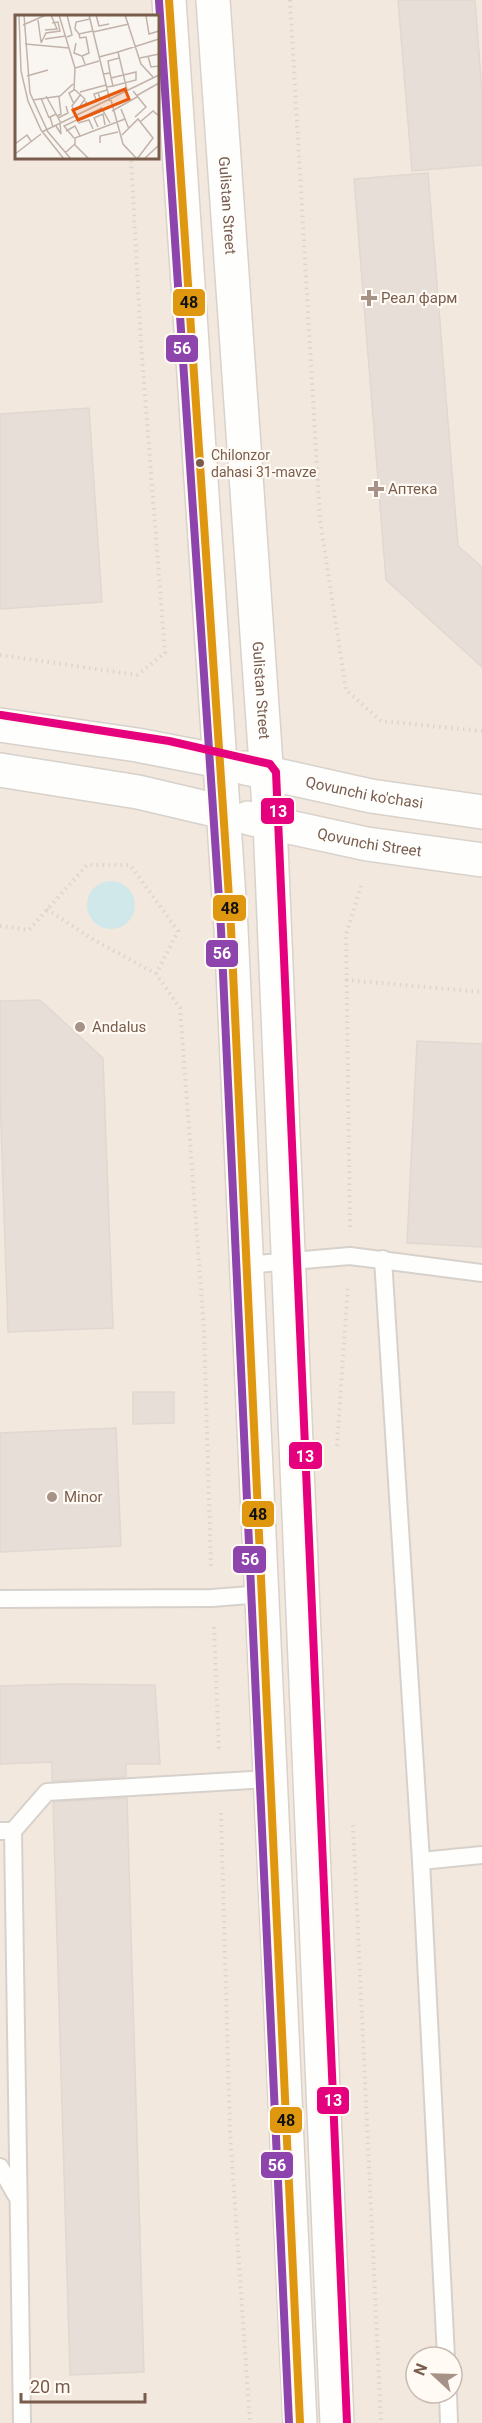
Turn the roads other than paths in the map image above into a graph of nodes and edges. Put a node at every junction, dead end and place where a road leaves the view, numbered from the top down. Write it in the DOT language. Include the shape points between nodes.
graph roads {
  1 [pos="169,0"];
  2 [pos="213,0"];
  3 [pos="0,724"];
  4 [pos="220,761"];
  5 [pos="0,770"];
  6 [pos="266,774"];
  7 [pos="223,812"];
  8 [pos="482,812"];
  9 [pos="270,822"];
  10 [pos="482,860"];
  11 [pos="383,1259"];
  12 [pos="289,1261"];
  13 [pos="244,1265"];
  14 [pos="482,1273"];
  15 [pos="262,1594"];
  16 [pos="0,1599"];
  17 [pos="270,1779"];
  18 [pos="6,1831"];
  19 [pos="482,1855"];
  20 [pos="421,1861"];
  21 [pos="0,2167"];
  22 [pos="17,2197"];
  23 [pos="445,2345"];
  24 [pos="448,2405"];
  25 [pos="22,2423"];
  26 [pos="300,2423"];
  27 [pos="338,2423"];
  28 [pos="449,2423"];
  1 -- 4 [label="main road"];
  2 -- 6 [label="main road, Gulistan Street"];
  3 -- 4 [label="main road, Qovunchi ko'chasi"];
  4 -- 6 [label="main road, Qovunchi ko'chasi"];
  4 -- 7 [label="main road"];
  5 -- 7 [label="main road" via="138,792"];
  6 -- 7 [label="main road"];
  6 -- 8 [label="main road, Qovunchi ko'chasi" via="371,796"];
  6 -- 9 [label="main road, Gulistan Street"];
  7 -- 9 [label="main road, Qovunchi Street"];
  7 -- 13 [label="main road"];
  9 -- 10 [label="main road, Qovunchi Street" via="367,844"];
  9 -- 12 [label="main road, Gulistan Street"];
  11 -- 12 [label="lane" via="350,1256"];
  11 -- 14 [label="lane"];
  11 -- 20 [label="lane"];
  12 -- 13 [label="lane"];
  12 -- 27 [label="main road, Gulistan Street"];
  13 -- 15 [label="main road"];
  15 -- 16 [label="lane" via="212,1598"];
  15 -- 17 [label="main road"];
  17 -- 18 [label="lane" via="47,1792"];
  17 -- 26 [label="main road"];
  18 -- 22 [label="lane"];
  19 -- 20 [label="lane"];
  20 -- 23 [label="lane"];
  21 -- 22 [label="lane"];
  22 -- 25 [label="lane"];
  24 -- 28 [label="lane"];
}
